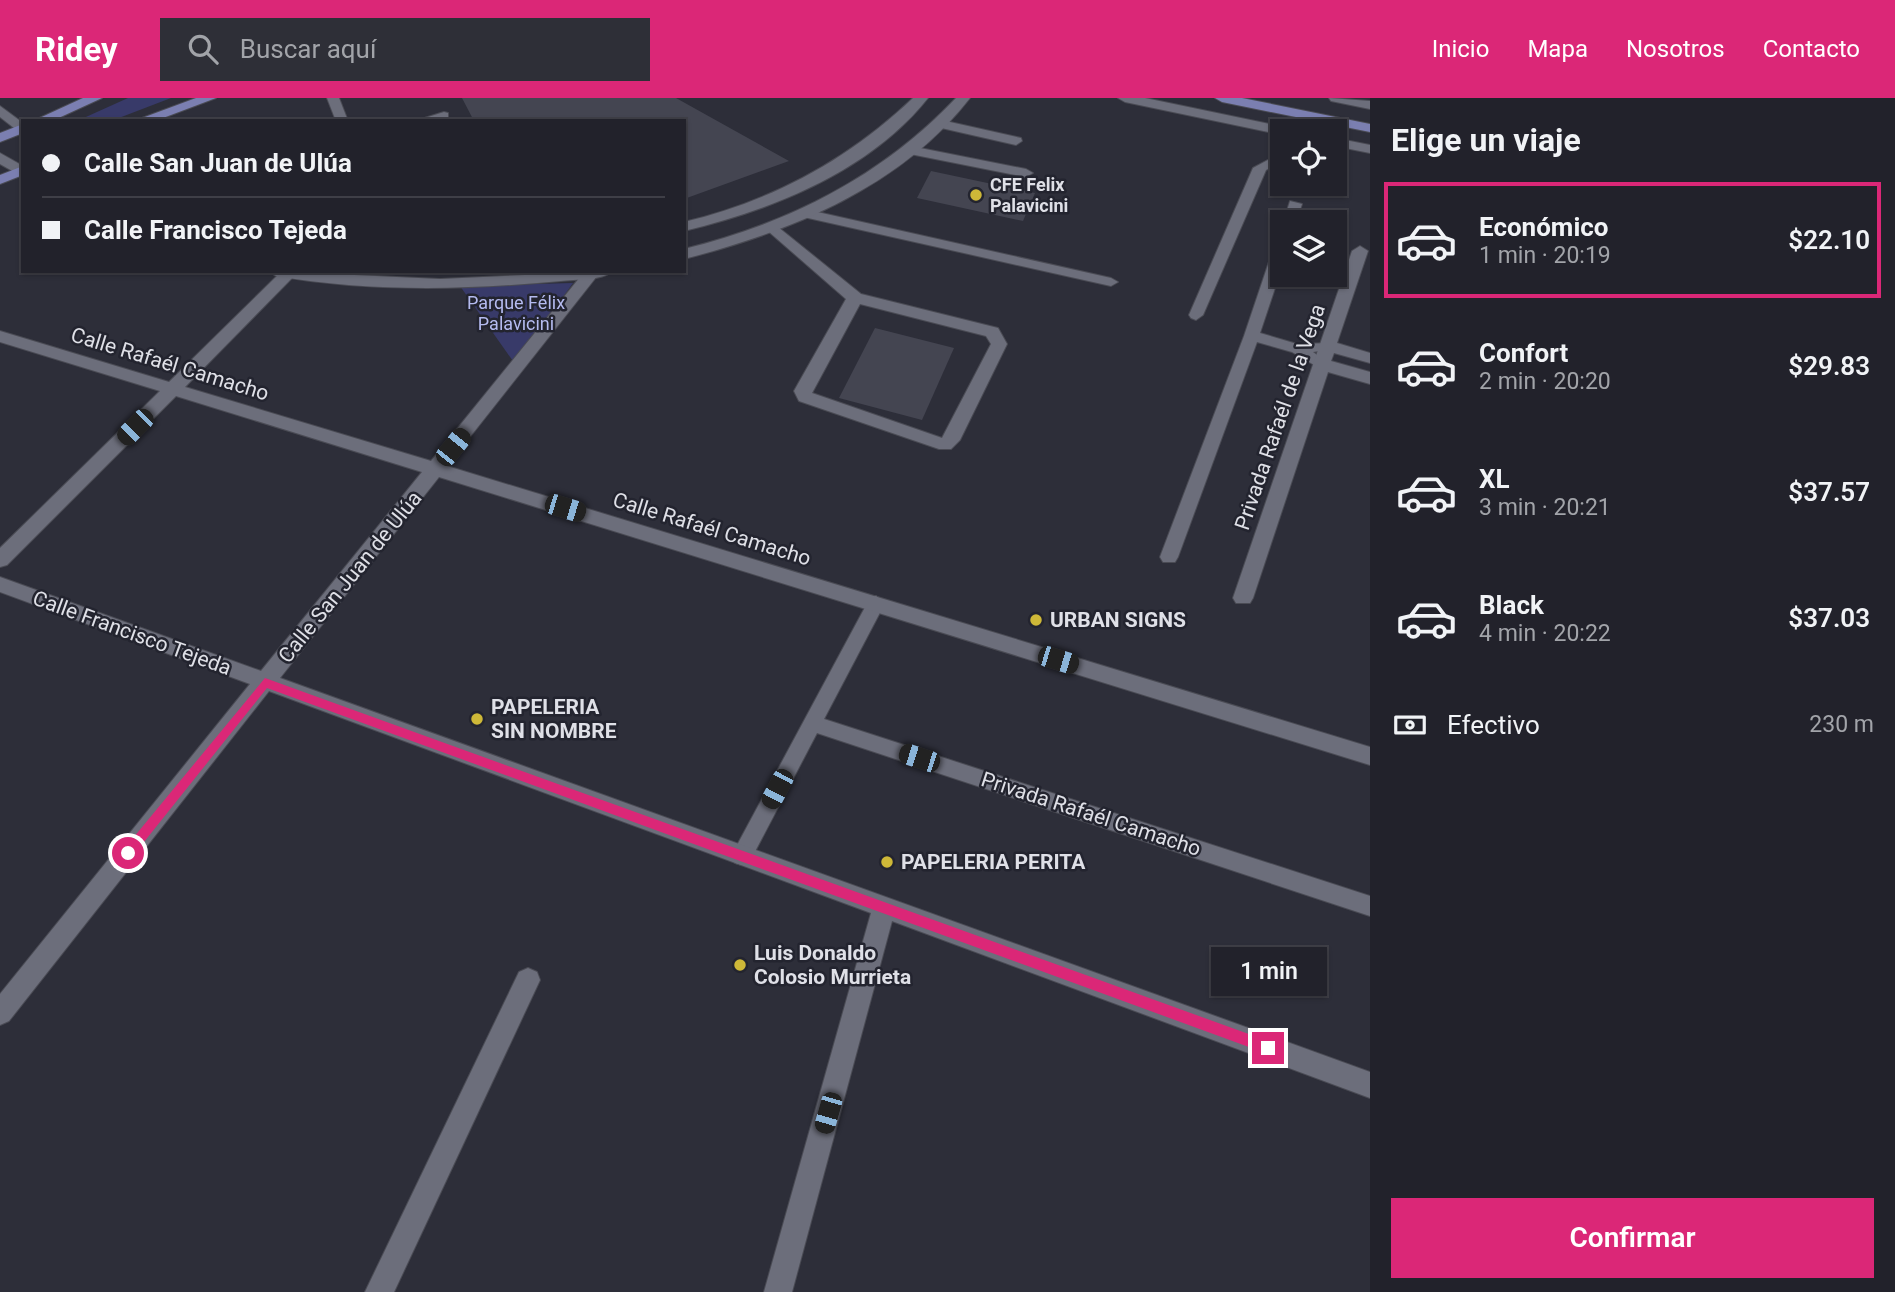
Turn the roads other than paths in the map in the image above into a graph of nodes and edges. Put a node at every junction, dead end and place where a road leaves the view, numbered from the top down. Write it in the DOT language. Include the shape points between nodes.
graph roads {
  1 [pos="95,98"];
  2 [pos="209,98"];
  3 [pos="333,98"];
  4 [pos="921,98"];
  5 [pos="963,98"];
  6 [pos="1125,98"];
  7 [pos="1222,98"];
  8 [pos="1336,98"];
  9 [pos="1370,105"];
  10 [pos="0,110"];
  11 [pos="444,116"];
  12 [pos="45,119"];
  13 [pos="147,119"];
  14 [pos="341,119"];
  15 [pos="430,119"];
  16 [pos="941,124"];
  17 [pos="21,128"];
  18 [pos="1270,128"];
  19 [pos="1370,128"];
  20 [pos="21,129"];
  21 [pos="0,138"];
  22 [pos="1016,141"];
  23 [pos="1347,144"];
  24 [pos="1370,149"];
  25 [pos="904,155"];
  26 [pos="0,157"];
  27 [pos="1270,163"];
  28 [pos="21,170"];
  29 [pos="21,171"];
  30 [pos="1026,173"];
  31 [pos="0,180"];
  32 [pos="1013,183"];
  33 [pos="1294,204"];
  34 [pos="1292,210"];
  35 [pos="804,213"];
  36 [pos="686,226"];
  37 [pos="773,228"];
  38 [pos="1360,251"];
  39 [pos="686,253"];
  40 [pos="281,273"];
  41 [pos="290,273"];
  42 [pos="585,273"];
  43 [pos="596,273"];
  44 [pos="1270,281"];
  45 [pos="1111,282"];
  46 [pos="855,298"];
  47 [pos="1196,315"];
  48 [pos="0,336"];
  49 [pos="1252,336"];
  50 [pos="1327,345"];
  51 [pos="1297,349"];
  52 [pos="1370,358"];
  53 [pos="1321,364"];
  54 [pos="1370,378"];
  55 [pos="173,388"];
  56 [pos="436,469"];
  57 [pos="1169,557"];
  58 [pos="0,560"];
  59 [pos="0,584"];
  60 [pos="1243,598"];
  61 [pos="876,603"];
  62 [pos="265,683"];
  63 [pos="812,723"];
  64 [pos="1370,756"];
  65 [pos="742,856"];
  66 [pos="1370,906"];
  67 [pos="884,908"];
  68 [pos="528,980"];
  69 [pos="0,1013"];
  70 [pos="1370,1085"];
  71 [pos="379,1292"];
  72 [pos="778,1292"];
  1 -- 12 [label="main road"];
  2 -- 13 [label="main road"];
  3 -- 14 [label="lane"];
  4 -- 36 [label="street" via="895,125 842,163 765,201"];
  5 -- 16 [label="street"];
  6 -- 18 [label="street"];
  7 -- 19 [label="main road"];
  8 -- 9 [label="street"];
  10 -- 17 [label="street"];
  11 -- 15 [label="lane"];
  16 -- 22 [label="lane"];
  16 -- 25 [label="street"];
  20 -- 21 [label="main road"];
  23 -- 24 [label="street"];
  25 -- 30 [label="lane"];
  25 -- 32 [label="lane"];
  25 -- 35 [label="street" via="871,179"];
  26 -- 28 [label="street"];
  27 -- 47 [label="lane" via="1260,168"];
  29 -- 31 [label="main road"];
  33 -- 34 [label="lane"];
  35 -- 37 [label="street"];
  35 -- 45 [label="lane"];
  37 -- 39 [label="street"];
  37 -- 46 [label="street"];
  38 -- 50 [label="street, Privada Rafaél de la Vega"];
  40 -- 55 [label="street"];
  41 -- 42 [label="street" via="374,283 467,283"];
  43 -- 56 [label="street, Calle San Juan de Ulúa"];
  44 -- 49 [label="lane"];
  46 -- 46 [label="street" via="998,337 999,344 951,440 944,445 805,397 803,391"];
  48 -- 55 [label="street, Calle Rafaél Camacho"];
  49 -- 51 [label="lane"];
  49 -- 57 [label="lane"];
  50 -- 51 [label="lane"];
  50 -- 52 [label="street"];
  50 -- 53 [label="street, Privada Rafaél de la Vega"];
  51 -- 53 [label="lane"];
  53 -- 54 [label="street"];
  53 -- 60 [label="street, Privada Rafaél de la Vega"];
  55 -- 56 [label="street, Calle Rafaél Camacho"];
  55 -- 58 [label="street"];
  56 -- 61 [label="street, Calle Rafaél Camacho"];
  56 -- 62 [label="street, Calle San Juan de Ulúa"];
  59 -- 62 [label="street, Calle Francisco Tejeda"];
  61 -- 63 [label="lane"];
  61 -- 64 [label="street, Calle Rafaél Camacho"];
  62 -- 65 [label="street, Calle Francisco Tejeda"];
  62 -- 69 [label="street, Calle San Juan de Ulúa"];
  63 -- 65 [label="lane"];
  63 -- 66 [label="lane, Privada Rafaél Camacho"];
  65 -- 67 [label="street, Calle Francisco Tejeda"];
  67 -- 70 [label="street, Calle Francisco Tejeda"];
  67 -- 72 [label="street"];
  68 -- 71 [label="street"];
}
